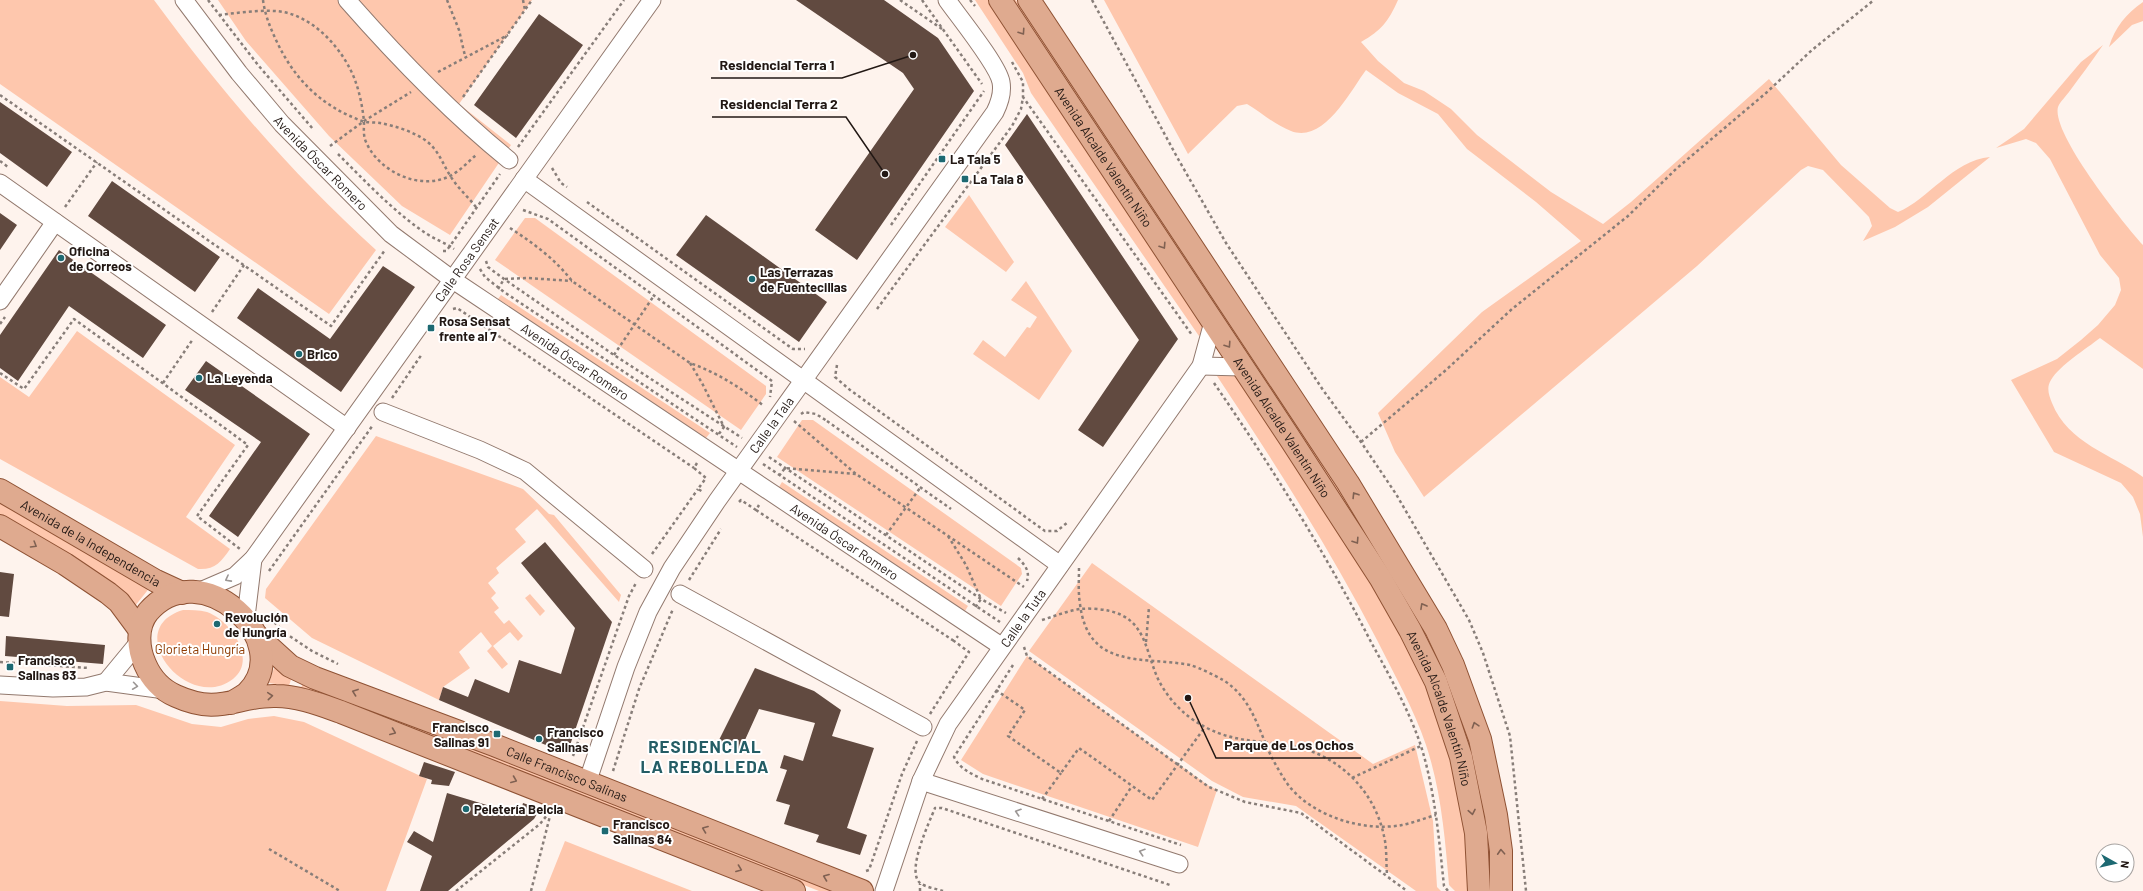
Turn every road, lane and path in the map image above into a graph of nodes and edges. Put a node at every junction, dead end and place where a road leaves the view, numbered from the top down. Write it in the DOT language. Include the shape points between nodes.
graph roads {
  1 [pos="184,0"];
  2 [pos="208,0"];
  3 [pos="263,0"];
  4 [pos="347,0"];
  5 [pos="447,0"];
  6 [pos="523,0"];
  7 [pos="532,0"];
  8 [pos="624,0"];
  9 [pos="652,0"];
  10 [pos="900,0"];
  11 [pos="922,0"];
  12 [pos="947,0"];
  13 [pos="1000,0"];
  14 [pos="1029,0"];
  15 [pos="1874,0"];
  16 [pos="525,10"];
  17 [pos="264,11"];
  18 [pos="220,15"];
  19 [pos="944,30"];
  20 [pos="508,35"];
  21 [pos="465,56"];
  22 [pos="424,83"];
  23 [pos="0,95"];
  24 [pos="453,112"];
  25 [pos="364,121"];
  26 [pos="314,130"];
  27 [pos="325,141"];
  28 [pos="488,143"];
  29 [pos="330,146"];
  30 [pos="509,160"];
  31 [pos="98,162"];
  32 [pos="556,162"];
  33 [pos="450,176"];
  34 [pos="524,179"];
  35 [pos="0,183"];
  36 [pos="568,188"];
  37 [pos="581,197"];
  38 [pos="65,207"];
  39 [pos="476,207"];
  40 [pos="388,209"];
  41 [pos="519,215"];
  42 [pos="514,221"];
  43 [pos="55,222"];
  44 [pos="405,223"];
  45 [pos="891,226"];
  46 [pos="509,227"];
  47 [pos="505,233"];
  48 [pos="379,245"];
  49 [pos="450,246"];
  50 [pos="385,250"];
  51 [pos="439,250"];
  52 [pos="391,255"];
  53 [pos="488,256"];
  54 [pos="468,259"];
  55 [pos="244,265"];
  56 [pos="504,279"];
  57 [pos="453,280"];
  58 [pos="572,281"];
  59 [pos="652,297"];
  60 [pos="4,306"];
  61 [pos="874,313"];
  62 [pos="449,315"];
  63 [pos="218,316"];
  64 [pos="1213,322"];
  65 [pos="0,324"];
  66 [pos="634,324"];
  67 [pos="187,334"];
  68 [pos="193,339"];
  69 [pos="1192,339"];
  70 [pos="199,343"];
  71 [pos="808,345"];
  72 [pos="427,348"];
  73 [pos="614,355"];
  74 [pos="839,362"];
  75 [pos="1201,366"];
  76 [pos="1243,367"];
  77 [pos="0,373"];
  78 [pos="804,380"];
  79 [pos="1212,380"];
  80 [pos="162,383"];
  81 [pos="850,390"];
  82 [pos="839,406"];
  83 [pos="383,412"];
  84 [pos="794,421"];
  85 [pos="827,421"];
  86 [pos="790,427"];
  87 [pos="347,428"];
  88 [pos="742,438"];
  89 [pos="1362,442"];
  90 [pos="772,451"];
  91 [pos="768,457"];
  92 [pos="694,468"];
  93 [pos="785,468"];
  94 [pos="739,471"];
  95 [pos="920,488"];
  96 [pos="698,489"];
  97 [pos="0,490"];
  98 [pos="905,508"];
  99 [pos="756,510"];
  100 [pos="952,510"];
  101 [pos="1071,520"];
  102 [pos="0,526"];
  103 [pos="722,526"];
  104 [pos="886,535"];
  105 [pos="1014,554"];
  106 [pos="246,557"];
  107 [pos="1060,565"];
  108 [pos="1079,568"];
  109 [pos="644,569"];
  110 [pos="266,576"];
  111 [pos="190,593"];
  112 [pos="680,594"];
  113 [pos="1149,607"];
  114 [pos="1081,609"];
  115 [pos="1005,614"];
  116 [pos="268,616"];
  117 [pos="246,617"];
  118 [pos="1042,620"];
  119 [pos="139,636"];
  120 [pos="257,636"];
  121 [pos="954,641"];
  122 [pos="1146,644"];
  123 [pos="1001,646"];
  124 [pos="1020,654"];
  125 [pos="1016,660"];
  126 [pos="1152,660"];
  127 [pos="0,662"];
  128 [pos="344,667"];
  129 [pos="96,668"];
  130 [pos="106,682"];
  131 [pos="0,685"];
  132 [pos="165,690"];
  133 [pos="996,690"];
  134 [pos="231,703"];
  135 [pos="923,727"];
  136 [pos="1205,727"];
  137 [pos="1267,743"];
  138 [pos="1421,746"];
  139 [pos="571,758"];
  140 [pos="1177,764"];
  141 [pos="1061,773"];
  142 [pos="612,775"];
  143 [pos="1352,778"];
  144 [pos="921,781"];
  145 [pos="587,783"];
  146 [pos="1132,786"];
  147 [pos="1042,799"];
  148 [pos="1436,815"];
  149 [pos="1109,821"];
  150 [pos="1382,826"];
  151 [pos="1181,845"];
  152 [pos="269,849"];
  153 [pos="1179,864"];
  154 [pos="1387,876"];
  155 [pos="920,884"];
  156 [pos="1170,885"];
  157 [pos="340,891"];
  158 [pos="456,891"];
  159 [pos="531,891"];
  160 [pos="794,891"];
  161 [pos="862,891"];
  162 [pos="884,891"];
  163 [pos="920,891"];
  164 [pos="943,891"];
  165 [pos="1407,891"];
  166 [pos="1448,891"];
  167 [pos="1479,891"];
  168 [pos="1502,891"];
  1 -- 57 [label="street, Avenida Óscar Romero" via="239,73 282,124 391,234"];
  2 -- 18 [label="path"];
  3 -- 17 [label="path"];
  4 -- 22 [label="street"];
  5 -- 21 [label="path" via="459,30"];
  6 -- 16 [label="path"];
  7 -- 16 [label="path"];
  8 -- 30 [label="path"];
  9 -- 34 [label="street, Calle Rosa Sensat"];
  10 -- 19 [label="path"];
  11 -- 19 [label="path"];
  12 -- 78 [label="street, Calle la Tala" via="998,72 1002,91 995,112"];
  13 -- 64 [label="main road, Avenida Alcalde Valentín Niño, one-way"];
  168 -- 14 [label="main road, Avenida Alcalde Valentín Niño, one-way" via="1501,851 1496,815 1480,739 1465,694 1436,629 1348,483"];
  15 -- 89 [label="path" via="1812,50 1755,103 1676,169 1628,216 1512,309"];
  16 -- 20 [label="path"];
  17 -- 18 [label="path"];
  17 -- 25 [label="path" via="284,57 299,79 313,94 330,106"];
  17 -- 25 [label="path" via="292,16 311,24 325,34 345,58 356,83"];
  18 -- 26 [label="path" via="258,65"];
  19 -- 45 [label="path" via="986,89"];
  20 -- 21 [label="path"];
  20 -- 24 [label="path"];
  21 -- 22 [label="path" via="434,74"];
  22 -- 24 [label="street"];
  22 -- 25 [label="path"];
  23 -- 31 [label="path"];
  24 -- 28 [label="street"];
  25 -- 29 [label="path"];
  25 -- 33 [label="path" via="405,130 424,140 436,149"];
  25 -- 33 [label="path" via="363,133 367,143 374,156 387,169 419,181"];
  27 -- 29 [label="path"];
  28 -- 30 [label="street"];
  28 -- 33 [label="path"];
  29 -- 49 [label="path" via="412,222"];
  30 -- 39 [label="path"];
  31 -- 38 [label="path"];
  31 -- 55 [label="path"];
  32 -- 36 [label="path" via="552,168"];
  33 -- 39 [label="path"];
  34 -- 54 [label="street, Calle Rosa Sensat"];
  34 -- 78 [label="street"];
  35 -- 43 [label="street"];
  37 -- 71 [label="path" via="792,349 804,350"];
  39 -- 49 [label="path"];
  40 -- 44 [label="path"];
  41 -- 59 [label="path" via="524,209 542,216"];
  42 -- 46 [label="path"];
  43 -- 60 [label="street"];
  43 -- 87 [label="street"];
  46 -- 47 [label="path"];
  46 -- 58 [label="path" via="562,267"];
  48 -- 50 [label="path"];
  49 -- 51 [label="path" via="446,251"];
  49 -- 54 [label="path"];
  50 -- 52 [label="path"];
  50 -- 55 [label="path" via="331,326"];
  53 -- 56 [label="path" via="488,267"];
  54 -- 56 [label="path" via="498,287"];
  54 -- 57 [label="street, Calle Rosa Sensat"];
  55 -- 63 [label="path" via="212,312"];
  56 -- 58 [label="path"];
  56 -- 73 [label="path"];
  57 -- 87 [label="street, Calle Rosa Sensat"];
  57 -- 94 [label="street, Avenida Óscar Romero"];
  58 -- 66 [label="path"];
  59 -- 66 [label="path"];
  59 -- 66 [label="path" via="772,381 770,396 765,406 711,370 690,363"];
  60 -- 65 [label="path"];
  61 -- 69 [label="path" via="1012,126 1021,109 1023,97 1192,334"];
  62 -- 92 [label="path" via="457,308"];
  64 -- 75 [label="street, Calle la Tuta"];
  64 -- 76 [label="main road, Avenida Alcalde Valentín Niño, one-way"];
  66 -- 73 [label="path"];
  67 -- 68 [label="path"];
  68 -- 70 [label="path"];
  68 -- 80 [label="path"];
  72 -- 83 [label="path"];
  73 -- 88 [label="path"];
  74 -- 81 [label="path" via="835,377"];
  75 -- 76 [label="street"];
  75 -- 107 [label="street, Calle la Tuta"];
  76 -- 167 [label="main road, Avenida Alcalde Valentín Niño, one-way" via="1381,579 1436,682 1454,734 1469,794 1476,833"];
  77 -- 80 [label="path" via="24,389 74,319"];
  78 -- 82 [label="street"];
  78 -- 94 [label="street, Calle la Tala"];
  79 -- 138 [label="path" via="1272,467 1344,589 1398,692"];
  80 -- 106 [label="path" via="248,445 197,516 242,550"];
  81 -- 82 [label="path"];
  81 -- 101 [label="path" via="1045,530 1057,531"];
  82 -- 85 [label="path"];
  82 -- 107 [label="street"];
  83 -- 109 [label="street" via="480,450 525,471"];
  83 -- 110 [label="path"];
  84 -- 85 [label="path" via="804,412 816,414"];
  84 -- 86 [label="path"];
  84 -- 98 [label="path" via="856,474"];
  85 -- 95 [label="path"];
  87 -- 106 [label="street, Calle Rosa Sensat"];
  90 -- 91 [label="path"];
  93 -- 104 [label="path"];
  94 -- 123 [label="street, Avenida Óscar Romero"];
  94 -- 145 [label="street, Calle la Tala" via="672,568 648,612 626,667"];
  95 -- 98 [label="path"];
  95 -- 100 [label="path"];
  96 -- 109 [label="path"];
  97 -- 111 [label="main road, Avenida de la Independencia" via="156,581"];
  98 -- 104 [label="path"];
  98 -- 105 [label="path" via="1024,587 1029,576 1027,566"];
  99 -- 121 [label="path"];
  102 -- 119 [label="main road, one-way" via="108,593 119,602"];
  103 -- 112 [label="path"];
  104 -- 115 [label="path"];
  106 -- 111 [label="street, Calle Rosa Sensat, one-way" via="235,576"];
  106 -- 117 [label="street, Calle Rosa Sensat"];
  107 -- 123 [label="street, Calle la Tuta"];
  108 -- 114 [label="path"];
  109 -- 139 [label="path" via="629,596 574,756"];
  111 -- 117 [label="main road" via="212,596"];
  111 -- 119 [label="main road" via="169,596 156,603 146,615"];
  112 -- 135 [label="street"];
  112 -- 142 [label="path" via="639,689"];
  113 -- 122 [label="path"];
  114 -- 118 [label="path"];
  114 -- 122 [label="path" via="1103,609 1122,614 1137,626"];
  114 -- 126 [label="path" via="1094,643 1119,657"];
  116 -- 128 [label="path" via="289,636"];
  117 -- 120 [label="main road"];
  119 -- 130 [label="street"];
  119 -- 132 [label="main road" via="145,664 155,681"];
  120 -- 134 [label="main road" via="261,655 259,675 247,693"];
  145 -- 120 [label="main road, Calle Francisco Salinas, one-way" via="440,724 315,678 290,666"];
  122 -- 126 [label="path"];
  123 -- 144 [label="street, Calle la Tuta" via="948,724"];
  124 -- 140 [label="path" via="1024,648 1027,656"];
  125 -- 133 [label="path"];
  126 -- 136 [label="path" via="1159,680 1174,703"];
  126 -- 137 [label="path" via="1192,666 1224,680 1243,697"];
  127 -- 129 [label="path"];
  130 -- 131 [label="street" via="86,687"];
  130 -- 132 [label="street, one-way"];
  132 -- 134 [label="main road" via="192,703 212,706"];
  133 -- 141 [label="path" via="1025,710 1008,736"];
  133 -- 147 [label="path" via="954,757 964,770 982,779"];
  134 -- 160 [label="main road, Calle Francisco Salinas, one-way" via="276,696 341,712"];
  136 -- 137 [label="path" via="1230,738"];
  136 -- 140 [label="path"];
  137 -- 143 [label="path" via="1315,752 1336,763"];
  137 -- 150 [label="path" via="1289,786 1309,804 1325,814"];
  138 -- 143 [label="path"];
  138 -- 148 [label="path"];
  140 -- 146 [label="path" via="1152,800"];
  140 -- 154 [label="path" via="1209,786 1245,802 1301,813"];
  141 -- 146 [label="path" via="1079,748"];
  141 -- 147 [label="path"];
  143 -- 150 [label="path" via="1366,791"];
  153 -- 144 [label="street, one-way"];
  144 -- 162 [label="street, Calle la Tuta"];
  161 -- 145 [label="main road, Calle Francisco Salinas, one-way"];
  146 -- 149 [label="path"];
  147 -- 149 [label="path"];
  148 -- 150 [label="path" via="1401,825"];
  148 -- 166 [label="path" via="1444,886"];
  149 -- 151 [label="path"];
  150 -- 154 [label="path"];
  152 -- 157 [label="path"];
  154 -- 165 [label="path"];
  155 -- 156 [label="path" via="915,876 914,866 935,808 942,808"];
  155 -- 163 [label="path"];
  155 -- 164 [label="path"];
  158 -- 159 [label="path" via="540,824 552,809"];
}
